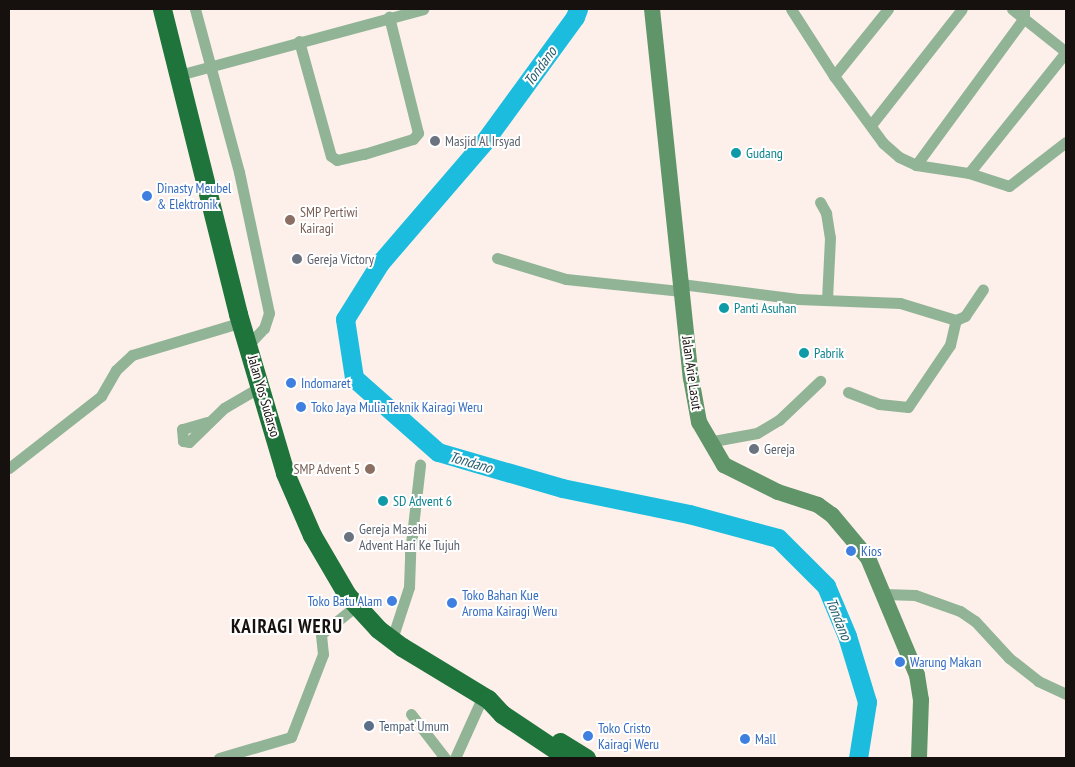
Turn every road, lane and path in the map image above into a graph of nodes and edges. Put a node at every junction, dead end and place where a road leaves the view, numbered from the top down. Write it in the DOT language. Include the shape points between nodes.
graph roads {
  1 [pos="162,9"];
  2 [pos="195,9"];
  3 [pos="423,9"];
  4 [pos="652,9"];
  5 [pos="793,9"];
  6 [pos="888,9"];
  7 [pos="962,9"];
  8 [pos="1012,9"];
  9 [pos="1024,13"];
  10 [pos="389,17"];
  11 [pos="299,41"];
  12 [pos="1066,52"];
  13 [pos="209,66"];
  14 [pos="179,75"];
  15 [pos="834,76"];
  16 [pos="871,125"];
  17 [pos="1066,142"];
  18 [pos="916,165"];
  19 [pos="969,173"];
  20 [pos="820,202"];
  21 [pos="497,258"];
  22 [pos="681,287"];
  23 [pos="983,289"];
  24 [pos="827,300"];
  25 [pos="956,320"];
  26 [pos="242,322"];
  27 [pos="249,344"];
  28 [pos="820,382"];
  29 [pos="260,387"];
  30 [pos="848,392"];
  31 [pos="207,422"];
  32 [pos="708,442"];
  33 [pos="420,465"];
  34 [pos="9,468"];
  35 [pos="884,594"];
  36 [pos="356,606"];
  37 [pos="392,639"];
  38 [pos="1066,694"];
  39 [pos="489,700"];
  40 [pos="411,714"];
  41 [pos="219,758"];
  42 [pos="445,758"];
  43 [pos="455,758"];
  44 [pos="568,758"];
  45 [pos="586,758"];
  46 [pos="919,758"];
  1 -- 14 [label="highway, Jalan Yos Sudarso"];
  2 -- 13 [label="street"];
  3 -- 10 [label="street"];
  4 -- 22 [label="main road, Jalan Arie Lasut"];
  5 -- 15 [label="street"];
  6 -- 15 [label="street"];
  7 -- 16 [label="street"];
  8 -- 9 [label="street"];
  9 -- 12 [label="street"];
  9 -- 18 [label="street"];
  10 -- 11 [label="street"];
  10 -- 11 [label="street" via="418,133 413,140 364,154 337,160 330,156"];
  11 -- 13 [label="street"];
  12 -- 19 [label="street"];
  13 -- 14 [label="street"];
  13 -- 27 [label="street" via="239,172 269,313 264,328"];
  14 -- 26 [label="highway, Jalan Yos Sudarso"];
  15 -- 16 [label="street"];
  16 -- 18 [label="street" via="898,157"];
  17 -- 19 [label="street" via="1009,186"];
  18 -- 19 [label="street"];
  20 -- 24 [label="street" via="826,213 830,238"];
  21 -- 22 [label="street" via="566,279"];
  22 -- 24 [label="street"];
  22 -- 32 [label="main road, Jalan Arie Lasut" via="693,397"];
  23 -- 25 [label="street" via="965,316"];
  24 -- 25 [label="street" via="900,303"];
  25 -- 30 [label="street" via="950,345 908,406 879,404"];
  26 -- 27 [label="highway, Jalan Yos Sudarso"];
  26 -- 34 [label="street" via="132,355 116,370 101,396"];
  27 -- 29 [label="highway, Jalan Yos Sudarso"];
  28 -- 32 [label="street" via="779,420 757,433"];
  29 -- 31 [label="street"];
  29 -- 36 [label="highway, Jalan Yos Sudarso" via="285,473 312,535"];
  32 -- 35 [label="main road, Jalan Arie Lasut" via="724,465 778,492 818,505 832,515 868,558"];
  33 -- 37 [label="street" via="409,587"];
  35 -- 38 [label="street" via="915,595 960,611 975,621 1009,658 1038,681"];
  35 -- 46 [label="main road, Jalan Arie Lasut" via="917,675 921,700"];
  36 -- 37 [label="highway, Jalan Yos Sudarso"];
  36 -- 41 [label="street" via="321,634 323,654 290,737"];
  37 -- 39 [label="highway, Jalan Yos Sudarso"];
  39 -- 43 [label="street"];
  39 -- 44 [label="highway" via="502,714"];
  39 -- 45 [label="highway" via="523,716"];
  40 -- 42 [label="street"];
}
